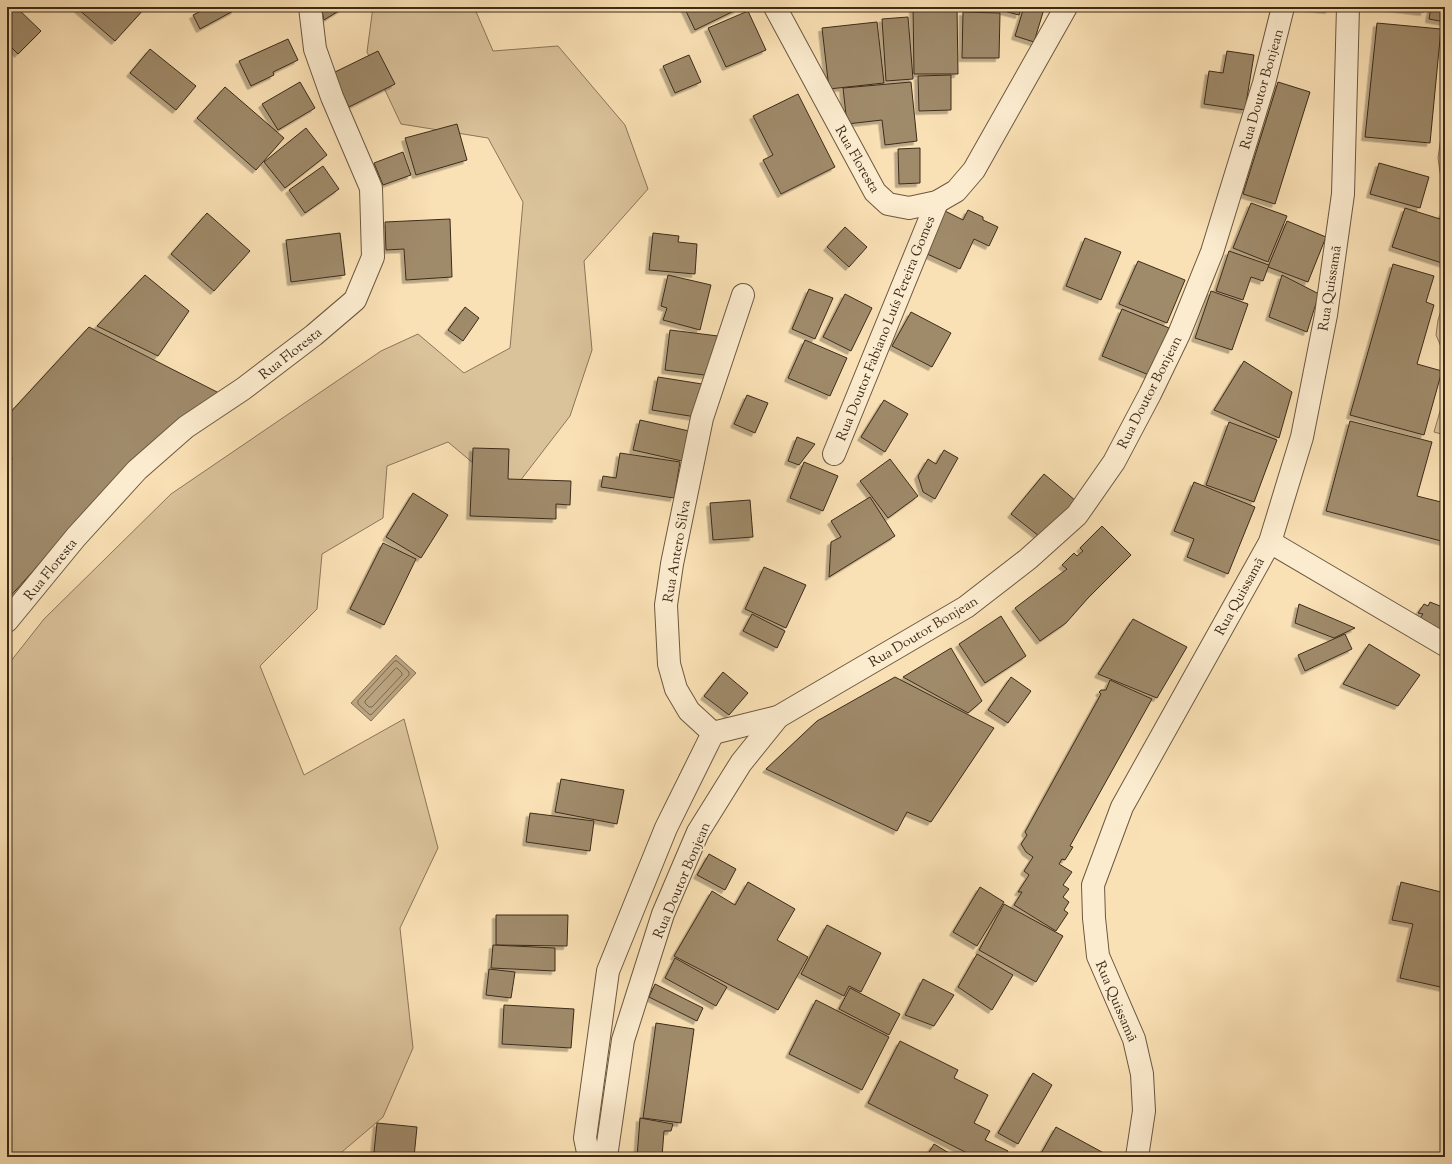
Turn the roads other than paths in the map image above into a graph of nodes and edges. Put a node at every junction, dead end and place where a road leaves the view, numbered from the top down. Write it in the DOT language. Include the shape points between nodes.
graph roads {
  1 [pos="310,7"];
  2 [pos="775,7"];
  3 [pos="1066,7"];
  4 [pos="1284,7"];
  5 [pos="1348,7"];
  6 [pos="937,202"];
  7 [pos="743,295"];
  8 [pos="834,454"];
  9 [pos="1270,542"];
  10 [pos="7,621"];
  11 [pos="1445,644"];
  12 [pos="778,718"];
  13 [pos="713,733"];
  14 [pos="589,1157"];
  15 [pos="606,1157"];
  16 [pos="1138,1157"];
  1 -- 10 [label="street, Rua Floresta" via="315,49 332,97 371,188 373,257 355,300 249,385 186,427 138,470 76,537"];
  2 -- 6 [label="street, Rua Floresta" via="875,192 888,204 909,208"];
  3 -- 6 [label="street, Rua Floresta" via="974,170 956,191"];
  4 -- 12 [label="street, Rua Doutor Bonjean" via="1264,83 1212,252 1179,334 1114,462 1077,515 1028,559 966,607"];
  5 -- 9 [label="street, Rua Quissamã" via="1342,194 1326,315 1302,437"];
  6 -- 8 [label="street, Rua Doutor Fabiano Luís Pereira Gomes"];
  7 -- 13 [label="street, Rua Antero Silva" via="702,418 666,605 669,664 676,689 689,711"];
  9 -- 11 [label="street"];
  9 -- 16 [label="street, Rua Quissamã" via="1122,807 1093,884 1098,956 1134,1039 1142,1074 1144,1112"];
  12 -- 13 [label="street"];
  12 -- 15 [label="street, Rua Doutor Bonjean" via="741,764 698,832 663,914 623,1040"];
  13 -- 14 [label="street" via="666,828 608,971 585,1138"];
}
